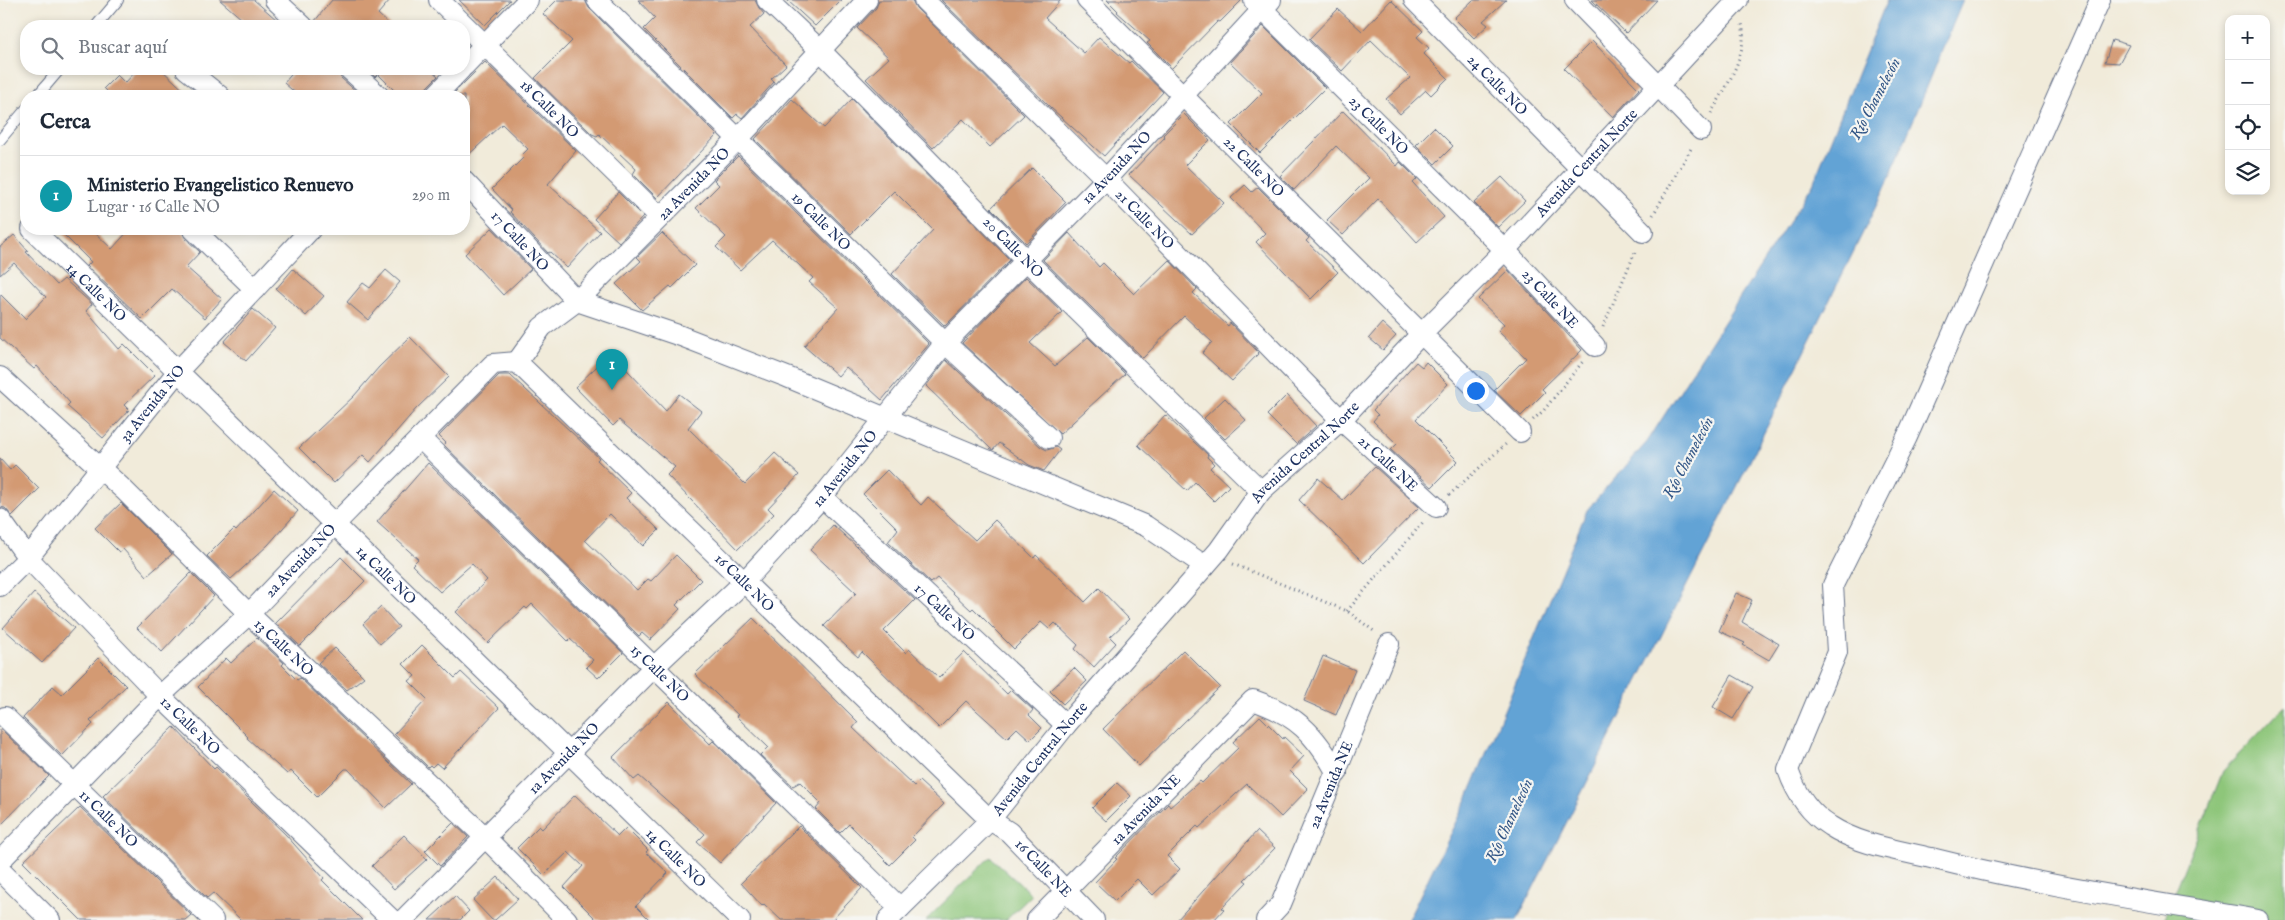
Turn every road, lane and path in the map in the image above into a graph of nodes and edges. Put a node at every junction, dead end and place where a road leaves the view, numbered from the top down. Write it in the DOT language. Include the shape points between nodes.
graph roads {
  1 [pos="118,0"];
  2 [pos="274,0"];
  3 [pos="439,0"];
  4 [pos="528,0"];
  5 [pos="597,0"];
  6 [pos="767,0"];
  7 [pos="867,0"];
  8 [pos="924,0"];
  9 [pos="1087,0"];
  10 [pos="1414,0"];
  11 [pos="1575,0"];
  12 [pos="2100,0"];
  13 [pos="1736,1"];
  14 [pos="1262,3"];
  15 [pos="101,20"];
  16 [pos="296,20"];
  17 [pos="459,20"];
  18 [pos="470,30"];
  19 [pos="484,44"];
  20 [pos="820,50"];
  21 [pos="470,59"];
  22 [pos="55,75"];
  23 [pos="194,75"];
  24 [pos="356,75"];
  25 [pos="455,75"];
  26 [pos="1657,85"];
  27 [pos="42,90"];
  28 [pos="212,90"];
  29 [pos="372,90"];
  30 [pos="441,90"];
  31 [pos="1184,96"];
  32 [pos="20,116"];
  33 [pos="1702,130"];
  34 [pos="738,139"];
  35 [pos="0,140"];
  36 [pos="1581,168"];
  37 [pos="1106,179"];
  38 [pos="470,187"];
  39 [pos="660,218"];
  40 [pos="1643,232"];
  41 [pos="37,235"];
  42 [pos="199,235"];
  43 [pos="305,235"];
  44 [pos="1505,250"];
  45 [pos="1026,260"];
  46 [pos="255,289"];
  47 [pos="577,301"];
  48 [pos="1421,334"];
  49 [pos="945,343"];
  50 [pos="1596,346"];
  51 [pos="517,362"];
  52 [pos="178,371"];
  53 [pos="0,377"];
  54 [pos="885,418"];
  55 [pos="1341,420"];
  56 [pos="1520,432"];
  57 [pos="420,438"];
  58 [pos="1049,438"];
  59 [pos="100,470"];
  60 [pos="1261,491"];
  61 [pos="822,496"];
  62 [pos="1436,507"];
  63 [pos="0,519"];
  64 [pos="335,524"];
  65 [pos="28,558"];
  66 [pos="1209,561"];
  67 [pos="743,583"];
  68 [pos="0,586"];
  69 [pos="249,614"];
  70 [pos="1389,644"];
  71 [pos="654,667"];
  72 [pos="160,696"];
  73 [pos="5,717"];
  74 [pos="1066,725"];
  75 [pos="568,752"];
  76 [pos="1337,773"];
  77 [pos="74,784"];
  78 [pos="990,820"];
  79 [pos="485,837"];
  80 [pos="0,862"];
  81 [pos="0,870"];
  82 [pos="1068,890"];
  83 [pos="894,914"];
  84 [pos="50,920"];
  85 [pos="213,920"];
  86 [pos="392,920"];
  87 [pos="403,920"];
  88 [pos="566,920"];
  89 [pos="740,920"];
  90 [pos="1037,920"];
  91 [pos="1094,920"];
  92 [pos="1266,920"];
  93 [pos="2258,920"];
  1 -- 15 [label="lane"];
  2 -- 16 [label="street"];
  3 -- 17 [label="street, 18 Calle NO"];
  4 -- 19 [label="street"];
  5 -- 34 [label="street, 19 Calle NO"];
  6 -- 20 [label="street, 20 Calle NO"];
  7 -- 20 [label="street, 2a Avenida NO"];
  8 -- 37 [label="street, 21 Calle NO"];
  9 -- 31 [label="street, 22 Calle NO"];
  10 -- 36 [label="street, 24 Calle NO"];
  11 -- 26 [label="street"];
  12 -- 93 [label="street" via="1907,437 1834,585 1837,652 1788,770 1803,803 1829,826 1866,842 2006,877"];
  13 -- 26 [label="street, Avenida Central Norte"];
  14 -- 31 [label="street, 1a Avenida NO"];
  14 -- 44 [label="street, 23 Calle NO"];
  18 -- 19 [label="street, 18 Calle NO"];
  19 -- 21 [label="street"];
  19 -- 39 [label="street, 18 Calle NO"];
  20 -- 34 [label="street, 2a Avenida NO"];
  20 -- 45 [label="street, 20 Calle NO"];
  22 -- 27 [label="lane"];
  23 -- 28 [label="street"];
  24 -- 29 [label="street"];
  25 -- 30 [label="street"];
  26 -- 33 [label="street"];
  26 -- 36 [label="street, Avenida Central Norte"];
  31 -- 37 [label="street, 1a Avenida NO"];
  31 -- 48 [label="street, 22 Calle NO"];
  32 -- 35 [label="lane"];
  34 -- 39 [label="street, 2a Avenida NO"];
  34 -- 49 [label="street, 19 Calle NO"];
  36 -- 40 [label="street, 24 Calle NO"];
  36 -- 44 [label="street, Avenida Central Norte"];
  37 -- 45 [label="street, 1a Avenida NO"];
  37 -- 55 [label="street, 21 Calle NO"];
  38 -- 47 [label="street, 17 Calle NO"];
  39 -- 47 [label="street, 2a Avenida NO"];
  41 -- 52 [label="street, 14 Calle NO"];
  42 -- 46 [label="street"];
  43 -- 46 [label="street, 3a Avenida NO"];
  44 -- 48 [label="street, Avenida Central Norte"];
  44 -- 50 [label="street, 23 Calle NE"];
  45 -- 49 [label="street, 1a Avenida NO"];
  45 -- 60 [label="street, 20 Calle NO"];
  46 -- 52 [label="street, 3a Avenida NO"];
  47 -- 51 [label="street, 2a Avenida NO" via="542,327"];
  47 -- 54 [label="street" via="682,336"];
  48 -- 55 [label="street, Avenida Central Norte"];
  48 -- 56 [label="street, 22 Calle NO"];
  49 -- 54 [label="street, 1a Avenida NO"];
  49 -- 58 [label="street, 19 Calle NO"];
  51 -- 57 [label="street, 2a Avenida NO" via="493,364"];
  51 -- 67 [label="street, 16 Calle NO"];
  52 -- 59 [label="street, 3a Avenida NO"];
  52 -- 64 [label="street, 14 Calle NO"];
  53 -- 59 [label="street, 13 Calle NO"];
  54 -- 61 [label="street, 1a Avenida NO"];
  54 -- 66 [label="street" via="1146,526"];
  55 -- 60 [label="street, Avenida Central Norte"];
  55 -- 62 [label="street, 21 Calle NE"];
  57 -- 64 [label="street, 2a Avenida NO"];
  57 -- 71 [label="street, 15 Calle NO"];
  59 -- 65 [label="street, 3a Avenida NO"];
  59 -- 69 [label="street, 13 Calle NO"];
  60 -- 66 [label="street, Avenida Central Norte"];
  61 -- 67 [label="street, 1a Avenida NO"];
  61 -- 74 [label="street, 17 Calle NO"];
  63 -- 65 [label="street, 12 Calle NO"];
  64 -- 69 [label="street, 2a Avenida NO"];
  64 -- 75 [label="street, 14 Calle NO"];
  65 -- 68 [label="street, 3a Avenida NO"];
  65 -- 72 [label="street, 12 Calle NO"];
  66 -- 70 [label="path" via="1347,611"];
  66 -- 74 [label="street, Avenida Central Norte"];
  67 -- 71 [label="street, 1a Avenida NO"];
  67 -- 78 [label="street, 16 Calle NO"];
  69 -- 72 [label="street, 2a Avenida NO"];
  69 -- 79 [label="street, 13 Calle NO"];
  70 -- 76 [label="street, 2a Avenida NE"];
  71 -- 75 [label="street, 1a Avenida NO"];
  71 -- 83 [label="street, 15 Calle NO"];
  72 -- 77 [label="street, 2a Avenida NO"];
  72 -- 86 [label="street, 12 Calle NO"];
  73 -- 77 [label="street, 11 Calle NO"];
  74 -- 78 [label="street, Avenida Central Norte"];
  75 -- 79 [label="street, 1a Avenida NO"];
  75 -- 89 [label="street, 14 Calle NO"];
  76 -- 82 [label="street, 1a Avenida NE" via="1322,746 1301,724 1276,707 1253,700"];
  76 -- 92 [label="street, 2a Avenida NE" via="1281,904"];
  77 -- 80 [label="street, 2a Avenida NO"];
  77 -- 85 [label="street, 11 Calle NO"];
  78 -- 82 [label="street, 16 Calle NE" via="1009,832"];
  78 -- 83 [label="street, Avenida Central Norte"];
  79 -- 87 [label="street, 1a Avenida NO"];
  79 -- 88 [label="street, 13 Calle NO"];
  81 -- 84 [label="street"];
  82 -- 90 [label="street, 1a Avenida NE"];
  82 -- 91 [label="street, 16 Calle NE"];
}
